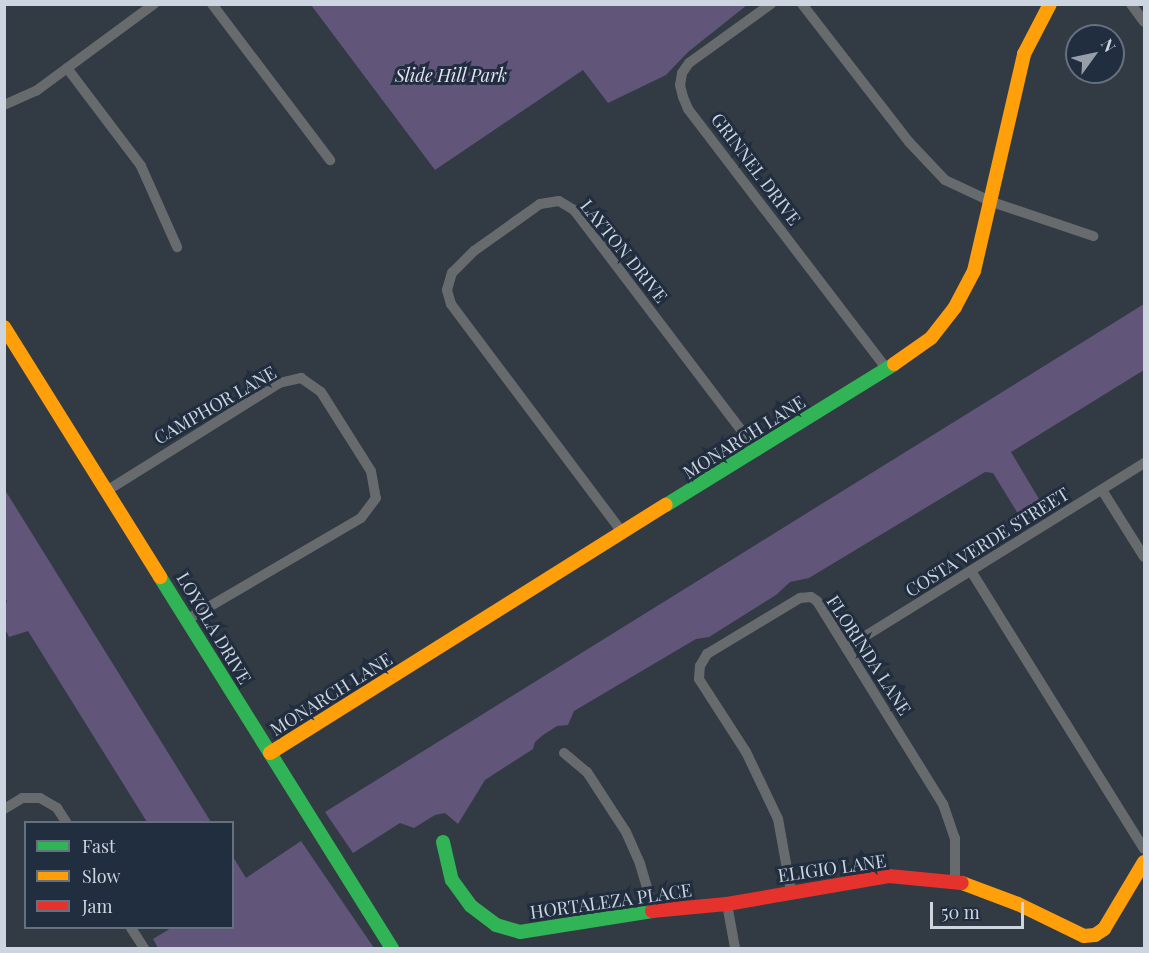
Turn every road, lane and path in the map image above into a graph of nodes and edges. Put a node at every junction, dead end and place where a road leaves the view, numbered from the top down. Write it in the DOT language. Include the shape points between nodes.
graph roads {
  1 [pos="154,4"];
  2 [pos="212,4"];
  3 [pos="771,4"];
  4 [pos="802,4"];
  5 [pos="1131,4"];
  6 [pos="1044,6"];
  7 [pos="1144,22"];
  8 [pos="67,68"];
  9 [pos="4,105"];
  10 [pos="330,160"];
  11 [pos="993,202"];
  12 [pos="1093,236"];
  13 [pos="177,247"];
  14 [pos="4,327"];
  15 [pos="887,369"];
  16 [pos="757,451"];
  17 [pos="1144,463"];
  18 [pos="108,490"];
  19 [pos="1102,490"];
  20 [pos="622,532"];
  21 [pos="1144,557"];
  22 [pos="971,571"];
  23 [pos="188,619"];
  24 [pos="846,648"];
  25 [pos="270,753"];
  26 [pos="564,753"];
  27 [pos="4,809"];
  28 [pos="65,821"];
  29 [pos="443,842"];
  30 [pos="1144,849"];
  31 [pos="1144,862"];
  32 [pos="955,880"];
  33 [pos="791,891"];
  34 [pos="727,904"];
  35 [pos="654,911"];
  36 [pos="132,929"];
  37 [pos="144,948"];
  38 [pos="392,948"];
  39 [pos="735,948"];
  1 -- 8 [label="street"];
  2 -- 10 [label="street"];
  3 -- 15 [label="street, GRINNEL DRIVE" via="689,63 682,73 683,97"];
  4 -- 11 [label="street" via="928,165 945,180"];
  5 -- 7 [label="street"];
  6 -- 11 [label="street, MONARCH LANE" via="1024,54"];
  8 -- 9 [label="street" via="36,91"];
  8 -- 13 [label="street" via="141,166"];
  11 -- 12 [label="street"];
  11 -- 15 [label="street, MONARCH LANE" via="974,271 955,308 931,338"];
  14 -- 18 [label="street, LOYOLA DRIVE"];
  15 -- 16 [label="street, MONARCH LANE"];
  16 -- 20 [label="street, MONARCH LANE"];
  16 -- 20 [label="street, LAYTON DRIVE" via="574,210 559,201 540,204 474,251 452,273 447,290 451,304"];
  17 -- 19 [label="street, COSTA VERDE STREET"];
  18 -- 23 [label="street, LOYOLA DRIVE"];
  18 -- 23 [label="street, CAMPHOR LANE" via="279,383 301,378 321,392 371,471 376,498 361,518"];
  19 -- 21 [label="street"];
  19 -- 22 [label="street, COSTA VERDE STREET"];
  20 -- 25 [label="street, MONARCH LANE"];
  22 -- 24 [label="street, COSTA VERDE STREET"];
  22 -- 30 [label="street"];
  23 -- 25 [label="street, LOYOLA DRIVE"];
  24 -- 32 [label="street, FLORINDA LANE" via="943,804 955,838"];
  24 -- 33 [label="street, FLORINDA LANE" via="817,601 800,598 707,654 700,666 699,679 746,752 778,819"];
  25 -- 38 [label="street, LOYOLA DRIVE"];
  26 -- 35 [label="street" via="587,772 626,832"];
  27 -- 28 [label="street" via="22,798 40,798 57,808"];
  29 -- 35 [label="street, HORTALEZA PLACE" via="452,880 471,906 496,925 520,932 545,930"];
  31 -- 32 [label="street, ELIGIO LANE" via="1104,929 1095,935 1084,936 1018,904"];
  32 -- 33 [label="street, ELIGIO LANE" via="889,876"];
  33 -- 34 [label="street, ELIGIO LANE"];
  34 -- 35 [label="street, HORTALEZA PLACE"];
  34 -- 39 [label="street"];
  36 -- 37 [label="street"];
}
